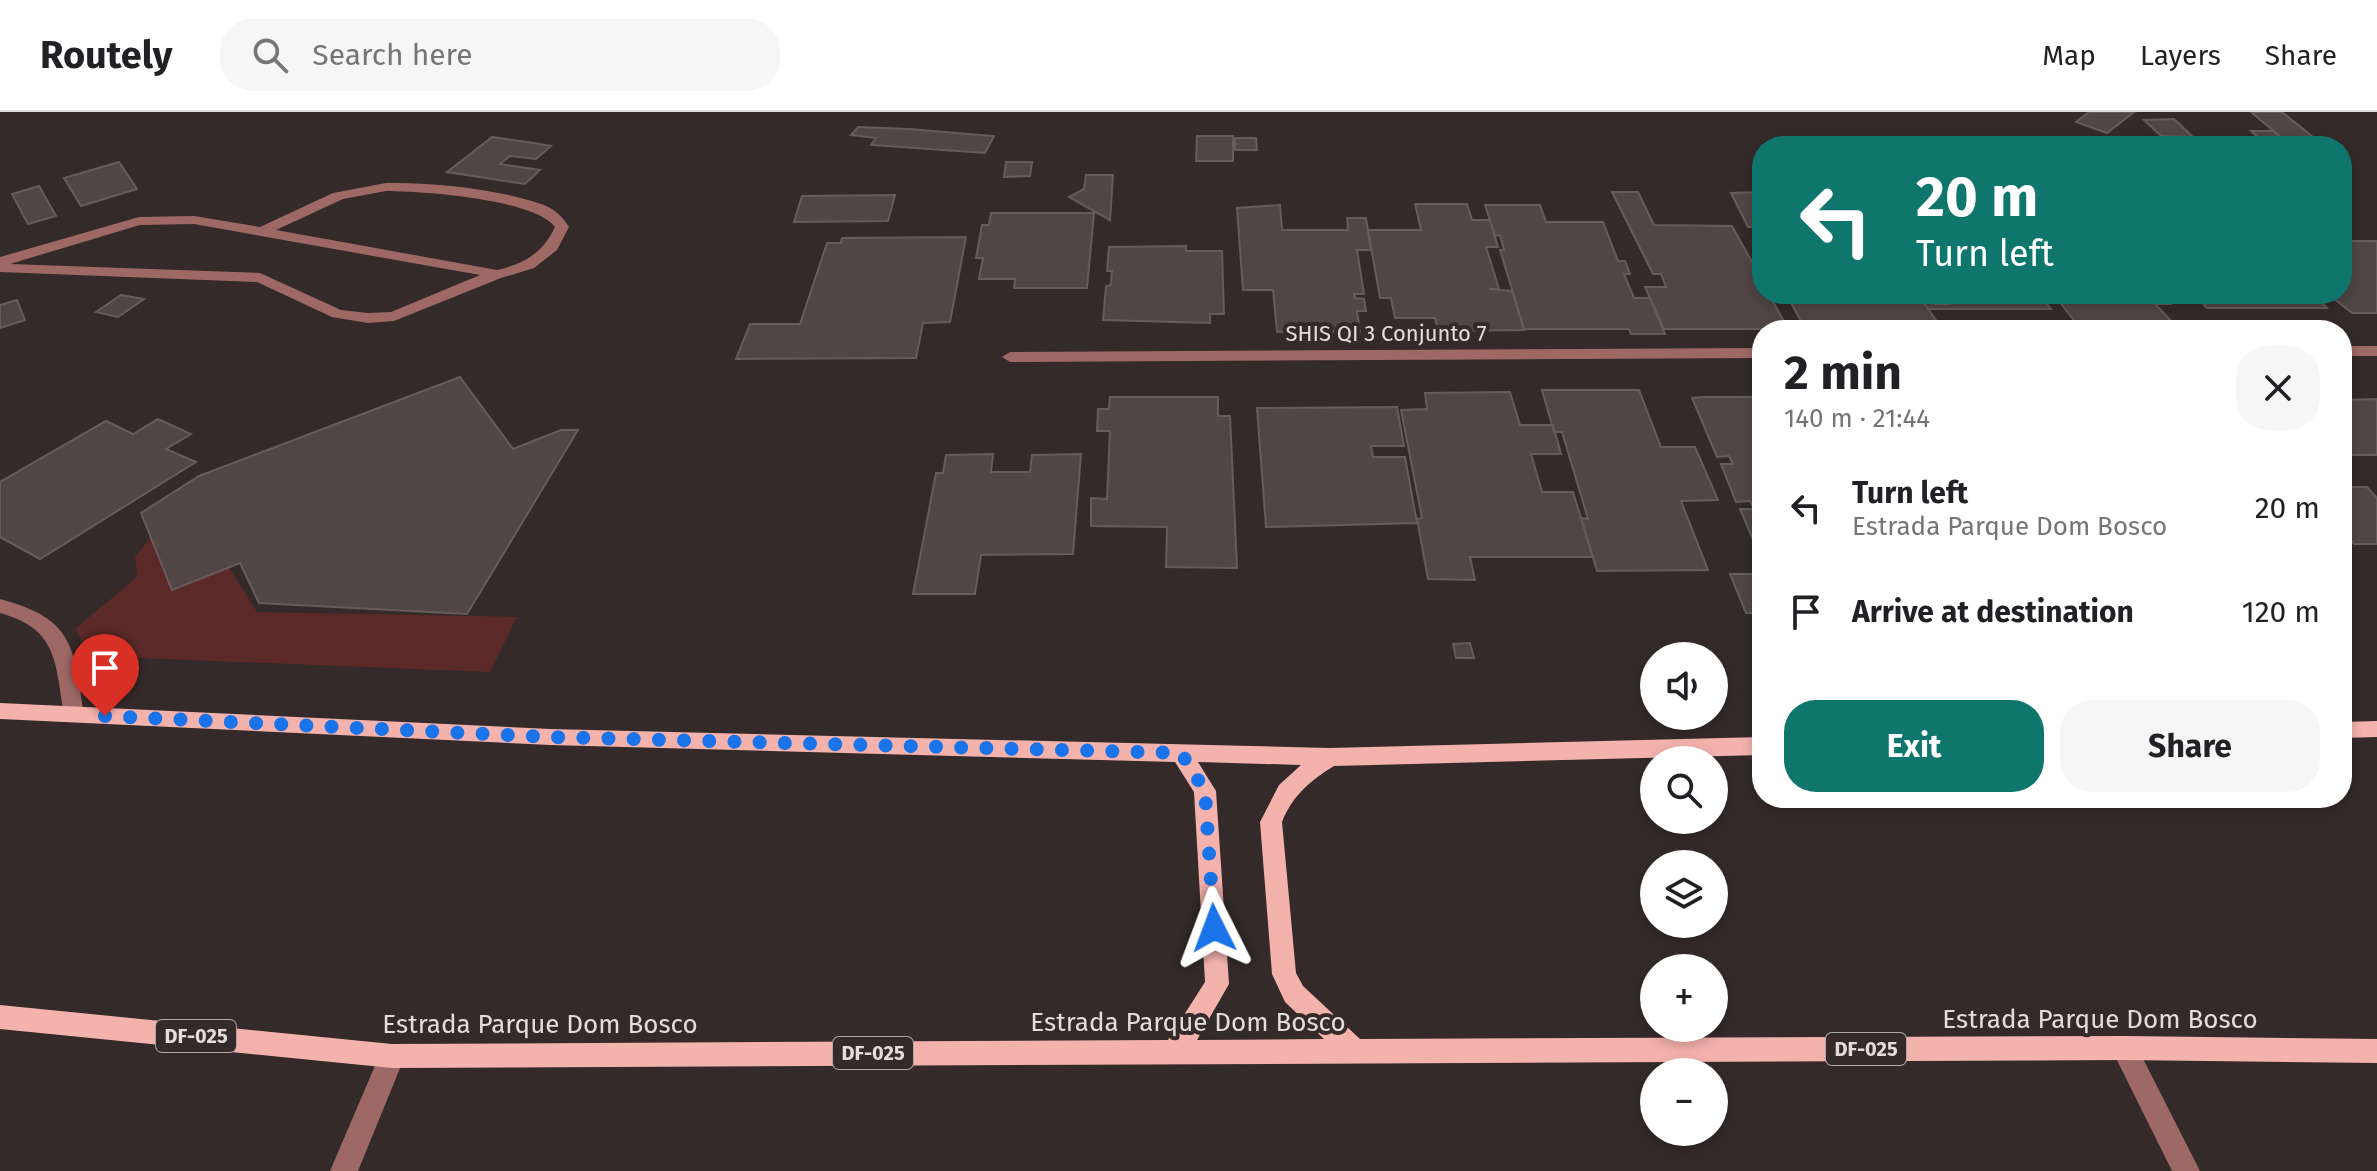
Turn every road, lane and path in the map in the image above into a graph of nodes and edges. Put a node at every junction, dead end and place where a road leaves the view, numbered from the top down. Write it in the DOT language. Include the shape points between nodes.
graph roads {
  1 [pos="262,232"];
  2 [pos="0,265"];
  3 [pos="497,274"];
  4 [pos="2352,351"];
  5 [pos="2377,351"];
  6 [pos="1752,353"];
  7 [pos="1010,357"];
  8 [pos="0,606"];
  9 [pos="0,711"];
  10 [pos="74,714"];
  11 [pos="2377,729"];
  12 [pos="2352,730"];
  13 [pos="1752,746"];
  14 [pos="1181,753"];
  15 [pos="1330,757"];
  16 [pos="0,1017"];
  17 [pos="2124,1048"];
  18 [pos="2377,1051"];
  19 [pos="1175,1052"];
  20 [pos="1355,1052"];
  21 [pos="392,1056"];
  22 [pos="344,1171"];
  23 [pos="2186,1171"];
  1 -- 2 [label="street" via="194,220 139,221"];
  1 -- 3 [label="street"];
  1 -- 3 [label="street" via="331,198 402,186 538,207 555,217 562,227 556,244 521,270"];
  2 -- 3 [label="street" via="260,278 337,314 368,318 394,316"];
  4 -- 5 [label="street"];
  6 -- 7 [label="street, SHIS QI 3 Conjunto 7"];
  8 -- 10 [label="street" via="28,612 61,642"];
  9 -- 10 [label="main road"];
  10 -- 14 [label="main road" via="550,737"];
  11 -- 12 [label="main road"];
  13 -- 15 [label="main road"];
  14 -- 15 [label="main road"];
  14 -- 19 [label="main road" via="1205,791 1217,984"];
  15 -- 20 [label="main road" via="1297,778 1271,822 1284,974 1294,994"];
  16 -- 21 [label="main road, Estrada Parque Dom Bosco / DF-025"];
  17 -- 18 [label="main road, Estrada Parque Dom Bosco / DF-025"];
  17 -- 20 [label="main road, Estrada Parque Dom Bosco / DF-025"];
  17 -- 23 [label="street"];
  19 -- 20 [label="main road, Estrada Parque Dom Bosco / DF-025"];
  19 -- 21 [label="main road, Estrada Parque Dom Bosco / DF-025"];
  21 -- 22 [label="street"];
}
